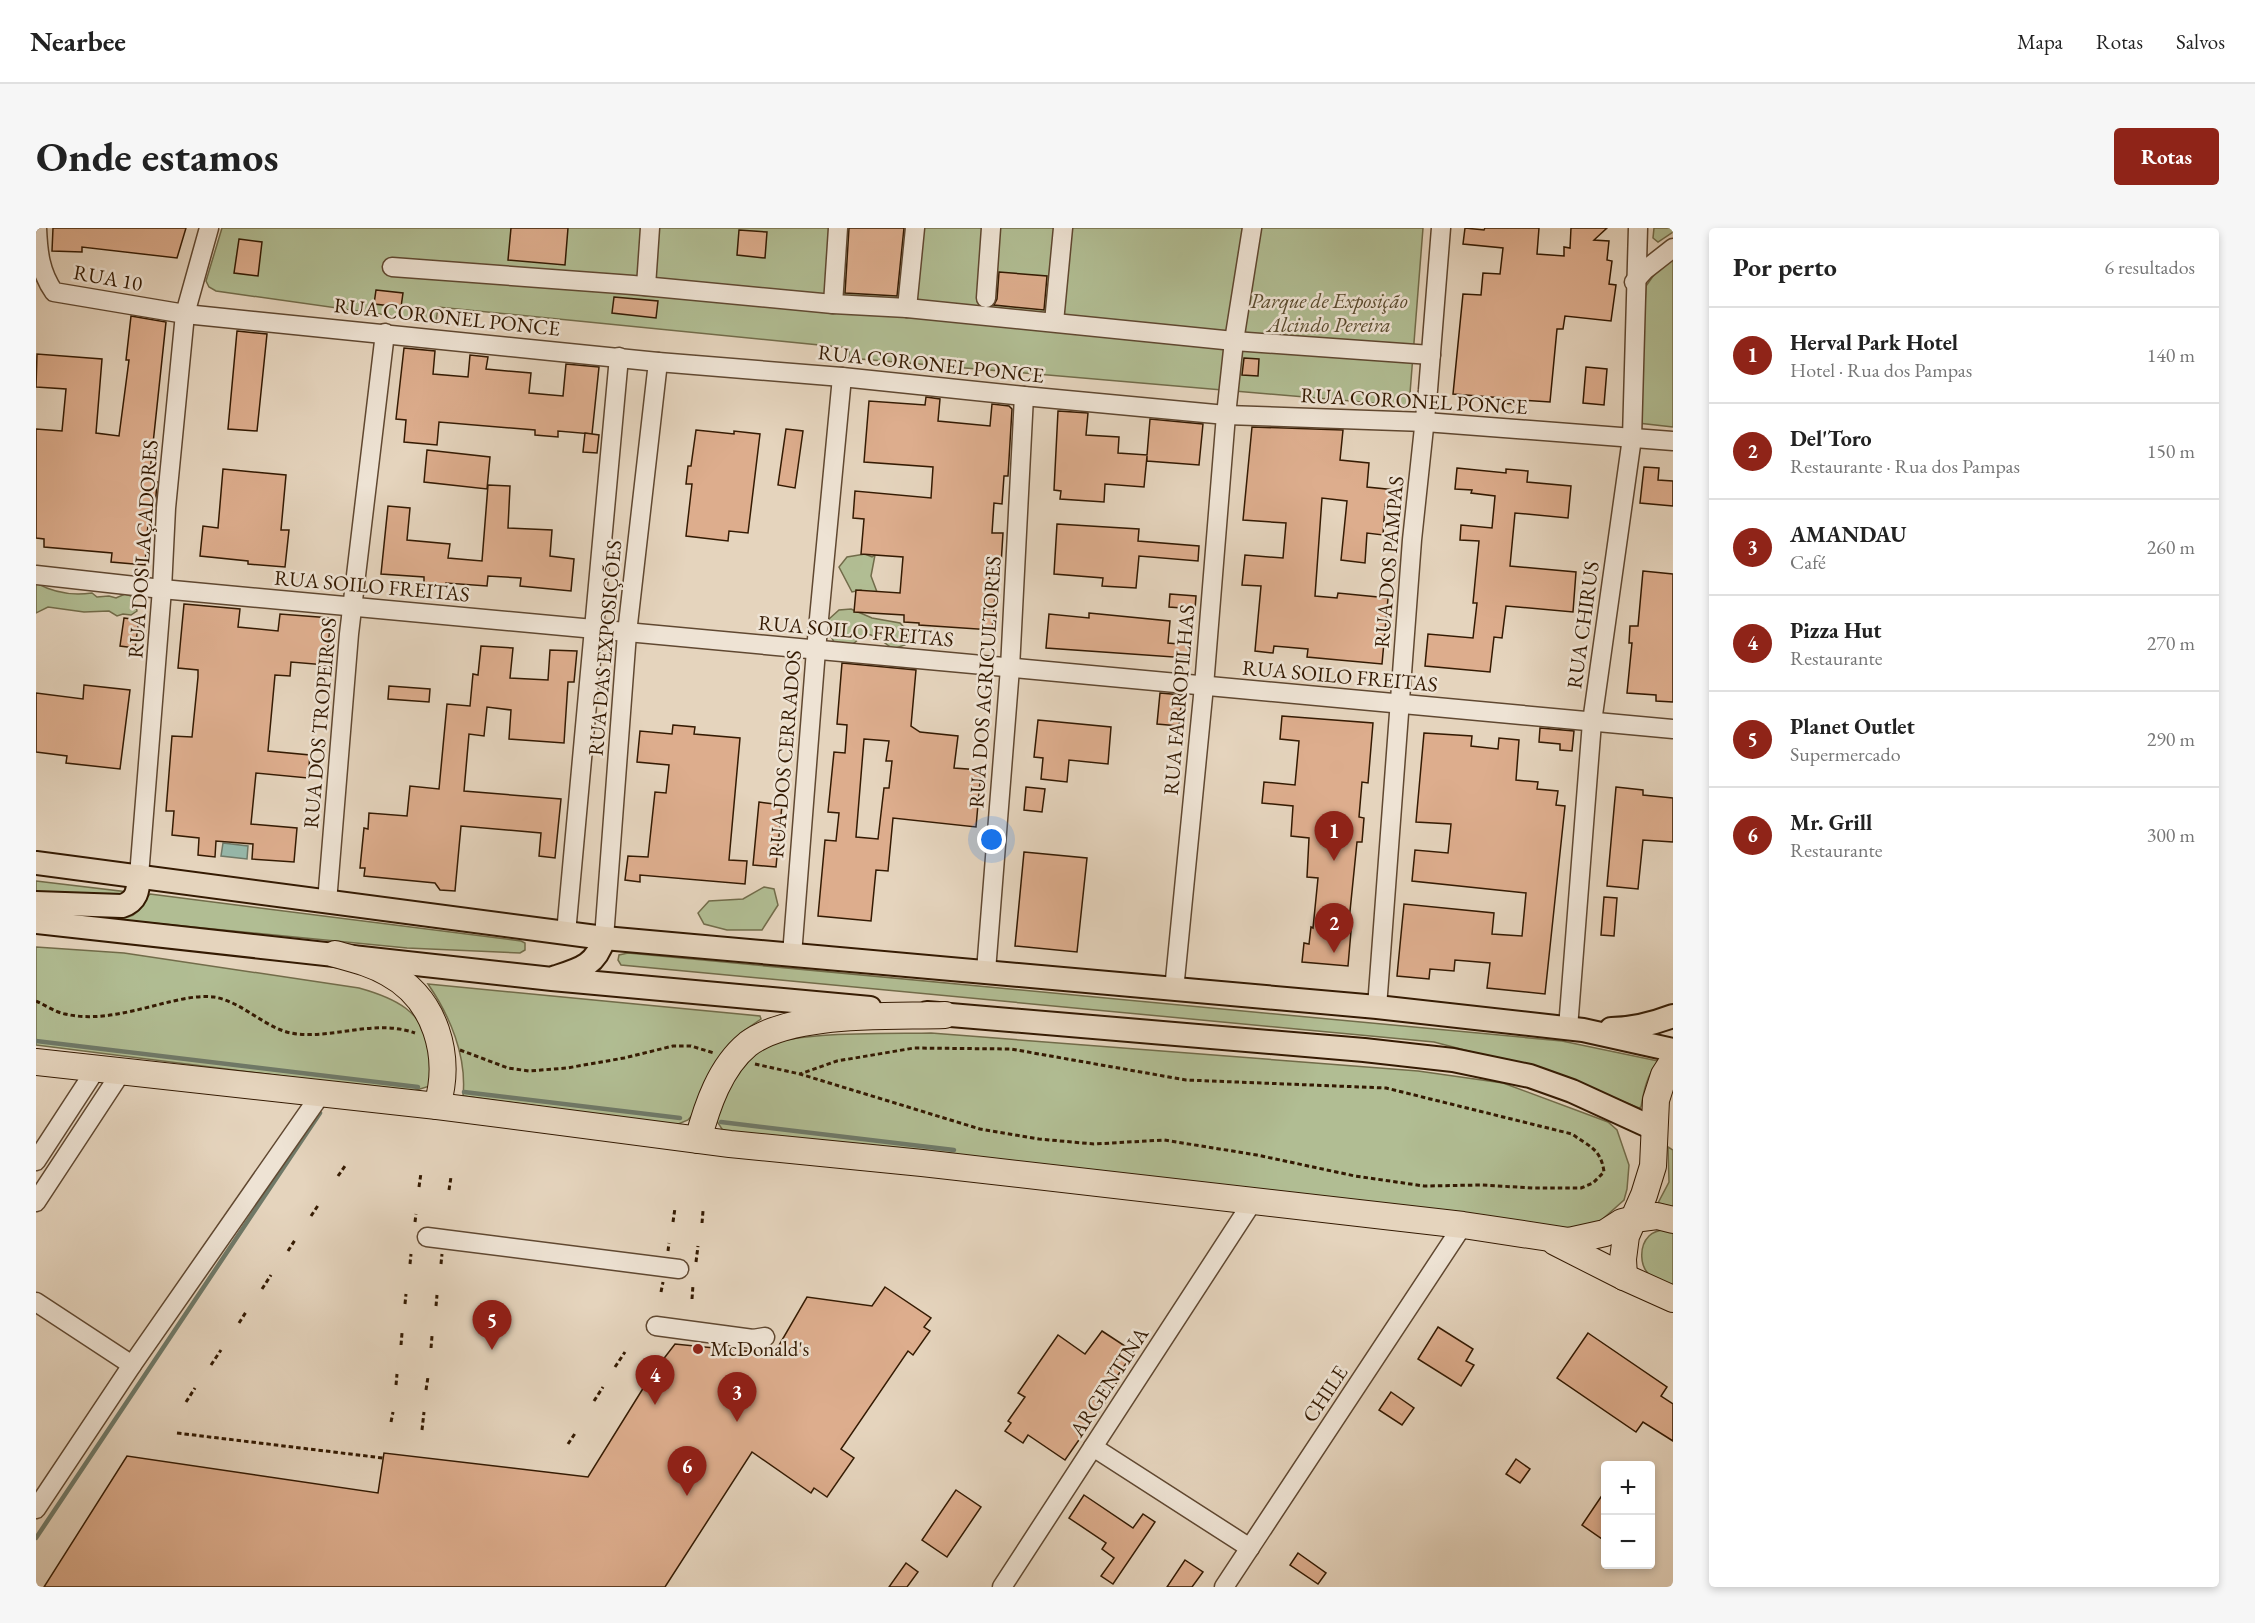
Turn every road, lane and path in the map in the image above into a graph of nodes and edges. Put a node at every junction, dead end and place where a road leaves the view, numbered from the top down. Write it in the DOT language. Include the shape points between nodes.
graph roads {
  1 [pos="36,228"];
  2 [pos="209,228"];
  3 [pos="638,228"];
  4 [pos="650,228"];
  5 [pos="838,228"];
  6 [pos="915,228"];
  7 [pos="991,228"];
  8 [pos="1063,228"];
  9 [pos="1252,228"];
  10 [pos="1441,228"];
  11 [pos="1638,228"];
  12 [pos="1673,248"];
  13 [pos="392,267"];
  14 [pos="1634,282"];
  15 [pos="639,286"];
  16 [pos="986,298"];
  17 [pos="833,304"];
  18 [pos="907,308"];
  19 [pos="185,314"];
  20 [pos="1054,322"];
  21 [pos="385,333"];
  22 [pos="1234,341"];
  23 [pos="1431,355"];
  24 [pos="619,357"];
  25 [pos="658,362"];
  26 [pos="842,378"];
  27 [pos="1024,396"];
  28 [pos="1226,415"];
  29 [pos="1425,422"];
  30 [pos="1632,438"];
  31 [pos="1673,441"];
  32 [pos="36,575"];
  33 [pos="162,589"];
  34 [pos="353,607"];
  35 [pos="594,630"];
  36 [pos="627,633"];
  37 [pos="816,650"];
  38 [pos="1010,668"];
  39 [pos="1204,686"];
  40 [pos="1401,704"];
  41 [pos="1593,722"];
  42 [pos="1673,729"];
  43 [pos="36,863"];
  44 [pos="139,876"];
  45 [pos="327,902"];
  46 [pos="36,903"];
  47 [pos="36,922"];
  48 [pos="566,933"];
  49 [pos="604,938"];
  50 [pos="335,954"];
  51 [pos="792,955"];
  52 [pos="986,971"];
  53 [pos="552,979"];
  54 [pos="1174,990"];
  55 [pos="36,1001"];
  56 [pos="1377,1007"];
  57 [pos="945,1015"];
  58 [pos="1673,1016"];
  59 [pos="1575,1029"];
  60 [pos="407,1030"];
  61 [pos="1673,1050"];
  62 [pos="462,1051"];
  63 [pos="710,1051"];
  64 [pos="734,1059"];
  65 [pos="1673,1061"];
  66 [pos="36,1062"];
  67 [pos="96,1069"];
  68 [pos="123,1071"];
  69 [pos="800,1074"];
  70 [pos="321,1094"];
  71 [pos="437,1106"];
  72 [pos="1664,1133"];
  73 [pos="698,1140"];
  74 [pos="36,1161"];
  75 [pos="345,1166"];
  76 [pos="421,1173"];
  77 [pos="338,1176"];
  78 [pos="450,1177"];
  79 [pos="419,1187"];
  80 [pos="449,1190"];
  81 [pos="1253,1201"];
  82 [pos="36,1202"];
  83 [pos="319,1204"];
  84 [pos="675,1208"];
  85 [pos="703,1210"];
  86 [pos="416,1214"];
  87 [pos="311,1216"];
  88 [pos="1634,1219"];
  89 [pos="1673,1220"];
  90 [pos="415,1222"];
  91 [pos="673,1222"];
  92 [pos="702,1223"];
  93 [pos="1463,1225"];
  94 [pos="427,1237"];
  95 [pos="1547,1238"];
  96 [pos="295,1240"];
  97 [pos="698,1245"];
  98 [pos="288,1251"];
  99 [pos="411,1254"];
  100 [pos="442,1254"];
  101 [pos="696,1262"];
  102 [pos="410,1264"];
  103 [pos="441,1264"];
  104 [pos="679,1269"];
  105 [pos="271,1275"];
  106 [pos="1624,1277"];
  107 [pos="693,1286"];
  108 [pos="262,1289"];
  109 [pos="406,1294"];
  110 [pos="437,1295"];
  111 [pos="692,1299"];
  112 [pos="1673,1299"];
  113 [pos="36,1302"];
  114 [pos="405,1304"];
  115 [pos="436,1306"];
  116 [pos="246,1312"];
  117 [pos="239,1323"];
  118 [pos="656,1326"];
  119 [pos="402,1333"];
  120 [pos="432,1336"];
  121 [pos="765,1337"];
  122 [pos="400,1345"];
  123 [pos="431,1348"];
  124 [pos="221,1350"];
  125 [pos="625,1352"];
  126 [pos="132,1365"];
  127 [pos="211,1365"];
  128 [pos="615,1367"];
  129 [pos="397,1374"];
  130 [pos="428,1377"];
  131 [pos="396,1385"];
  132 [pos="603,1387"];
  133 [pos="195,1388"];
  134 [pos="426,1390"];
  135 [pos="594,1401"];
  136 [pos="186,1402"];
  137 [pos="393,1412"];
  138 [pos="424,1412"];
  139 [pos="392,1422"];
  140 [pos="422,1430"];
  141 [pos="576,1432"];
  142 [pos="177,1433"];
  143 [pos="568,1444"];
  144 [pos="1093,1448"];
  145 [pos="383,1458"];
  146 [pos="36,1509"];
  147 [pos="1250,1548"];
  148 [pos="1002,1587"];
  149 [pos="1224,1587"];
  1 -- 19 [label="street, RUA 10" via="44,278 54,292"];
  2 -- 19 [label="street, RUA DOS LAÇADORES"];
  3 -- 15 [label="street"];
  4 -- 15 [label="street"];
  5 -- 17 [label="street"];
  6 -- 18 [label="street"];
  7 -- 16 [label="street"];
  8 -- 20 [label="street"];
  9 -- 22 [label="street, RUA FARROPILHAS"];
  10 -- 23 [label="street, RUA DOS PAMPAS"];
  11 -- 14 [label="street, RUA CHIRUS"];
  12 -- 14 [label="street"];
  13 -- 15 [label="street"];
  14 -- 30 [label="street, RUA CHIRUS"];
  15 -- 17 [label="street"];
  17 -- 18 [label="street"];
  18 -- 20 [label="street"];
  19 -- 21 [label="street, RUA CORONEL PONCE"];
  19 -- 33 [label="street, RUA DOS LAÇADORES"];
  20 -- 22 [label="street"];
  21 -- 24 [label="street, RUA CORONEL PONCE"];
  21 -- 34 [label="street, RUA DOS TROPEIROS"];
  22 -- 23 [label="street"];
  22 -- 28 [label="street, RUA FARROPILHAS"];
  23 -- 29 [label="street, RUA DOS PAMPAS"];
  24 -- 25 [label="street, RUA CORONEL PONCE"];
  24 -- 35 [label="street, RUA DAS EXPOSIÇÕES"];
  25 -- 26 [label="street, RUA CORONEL PONCE"];
  25 -- 36 [label="street, RUA DAS EXPOSIÇÕES"];
  26 -- 27 [label="street, RUA CORONEL PONCE"];
  26 -- 37 [label="street, RUA DOS CERRADOS"];
  27 -- 28 [label="street, RUA CORONEL PONCE"];
  27 -- 38 [label="street, RUA DOS AGRICULTORES"];
  28 -- 29 [label="street, RUA CORONEL PONCE"];
  28 -- 39 [label="street, RUA FARROPILHAS"];
  29 -- 30 [label="street, RUA CORONEL PONCE"];
  29 -- 40 [label="street, RUA DOS PAMPAS"];
  30 -- 31 [label="street, RUA CORONEL PONCE"];
  30 -- 41 [label="street, RUA CHIRUS"];
  32 -- 33 [label="street, RUA SOILO FREITAS"];
  33 -- 34 [label="street, RUA SOILO FREITAS"];
  33 -- 44 [label="street, RUA DOS LAÇADORES"];
  34 -- 35 [label="street, RUA SOILO FREITAS"];
  34 -- 45 [label="street, RUA DOS TROPEIROS"];
  35 -- 36 [label="street, RUA SOILO FREITAS"];
  35 -- 48 [label="street, RUA DAS EXPOSIÇÕES"];
  36 -- 37 [label="street, RUA SOILO FREITAS"];
  36 -- 49 [label="street, RUA DAS EXPOSIÇÕES"];
  37 -- 38 [label="street, RUA SOILO FREITAS"];
  37 -- 51 [label="street, RUA DOS CERRADOS"];
  38 -- 39 [label="street, RUA SOILO FREITAS"];
  38 -- 52 [label="street, RUA DOS AGRICULTORES"];
  39 -- 40 [label="street, RUA SOILO FREITAS"];
  39 -- 54 [label="street, RUA FARROPILHAS"];
  40 -- 41 [label="street, RUA SOILO FREITAS"];
  40 -- 56 [label="street, RUA DOS PAMPAS"];
  41 -- 42 [label="street, RUA SOILO FREITAS"];
  41 -- 59 [label="street, RUA CHIRUS"];
  43 -- 44 [label="main road"];
  44 -- 45 [label="main road"];
  44 -- 46 [label="main road" via="135,898 122,906"];
  45 -- 48 [label="main road"];
  47 -- 50 [label="main road"];
  48 -- 49 [label="main road"];
  49 -- 51 [label="main road"];
  49 -- 53 [label="main road" via="594,960"];
  50 -- 53 [label="main road"];
  50 -- 71 [label="highway" via="389,973 412,991 429,1014 440,1041 444,1070"];
  51 -- 52 [label="main road"];
  52 -- 54 [label="main road"];
  53 -- 57 [label="main road"];
  54 -- 56 [label="main road"];
  55 -- 60 [label="path" via="63,1014 87,1018 213,997 295,1034 329,1035 369,1027"];
  56 -- 59 [label="main road"];
  57 -- 64 [label="highway" via="828,1019 784,1026 747,1045"];
  57 -- 72 [label="main road" via="1453,1060 1530,1076"];
  58 -- 59 [label="main road" via="1628,1029"];
  59 -- 61 [label="main road"];
  62 -- 63 [label="path" via="508,1068 529,1071 567,1068 673,1046"];
  64 -- 69 [label="path"];
  64 -- 73 [label="highway" via="720,1080"];
  65 -- 72 [label="highway" via="1656,1100"];
  66 -- 67 [label="highway"];
  67 -- 68 [label="highway"];
  67 -- 74 [label="street"];
  68 -- 70 [label="highway"];
  68 -- 82 [label="street"];
  69 -- 69 [label="path" via="980,1129 1094,1144 1164,1140 1424,1186 1581,1188 1604,1172 1602,1158 1572,1134 1386,1088 1186,1080 1011,1049 914,1048 837,1061"];
  70 -- 71 [label="highway"];
  70 -- 126 [label="street"];
  71 -- 73 [label="highway"];
  72 -- 88 [label="highway"];
  73 -- 81 [label="highway"];
  75 -- 77 [label="path"];
  76 -- 79 [label="path"];
  78 -- 80 [label="path"];
  81 -- 93 [label="highway"];
  81 -- 144 [label="street, ARGENTINA"];
  83 -- 87 [label="path"];
  84 -- 91 [label="path"];
  85 -- 92 [label="path"];
  86 -- 90 [label="path"];
  88 -- 89 [label="highway" via="1657,1216"];
  88 -- 95 [label="highway" via="1592,1237 1569,1241"];
  88 -- 106 [label="highway" via="1626,1236"];
  93 -- 95 [label="highway"];
  93 -- 147 [label="street, CHILE"];
  94 -- 104 [label="street"];
  95 -- 106 [label="highway"];
  96 -- 98 [label="path"];
  97 -- 101 [label="path"];
  99 -- 102 [label="path"];
  100 -- 103 [label="path"];
  105 -- 108 [label="path"];
  106 -- 112 [label="highway"];
  107 -- 111 [label="path"];
  109 -- 114 [label="path"];
  110 -- 115 [label="path"];
  113 -- 126 [label="street"];
  116 -- 117 [label="path"];
  118 -- 121 [label="street" via="753,1340"];
  119 -- 122 [label="path"];
  120 -- 123 [label="path"];
  124 -- 127 [label="path"];
  125 -- 128 [label="path"];
  126 -- 146 [label="street"];
  129 -- 131 [label="path"];
  130 -- 134 [label="path"];
  132 -- 135 [label="path"];
  133 -- 136 [label="path"];
  137 -- 139 [label="path"];
  138 -- 140 [label="path"];
  141 -- 143 [label="path"];
  142 -- 145 [label="path"];
  144 -- 147 [label="street"];
  144 -- 148 [label="street, ARGENTINA"];
  147 -- 149 [label="street, CHILE"];
}
